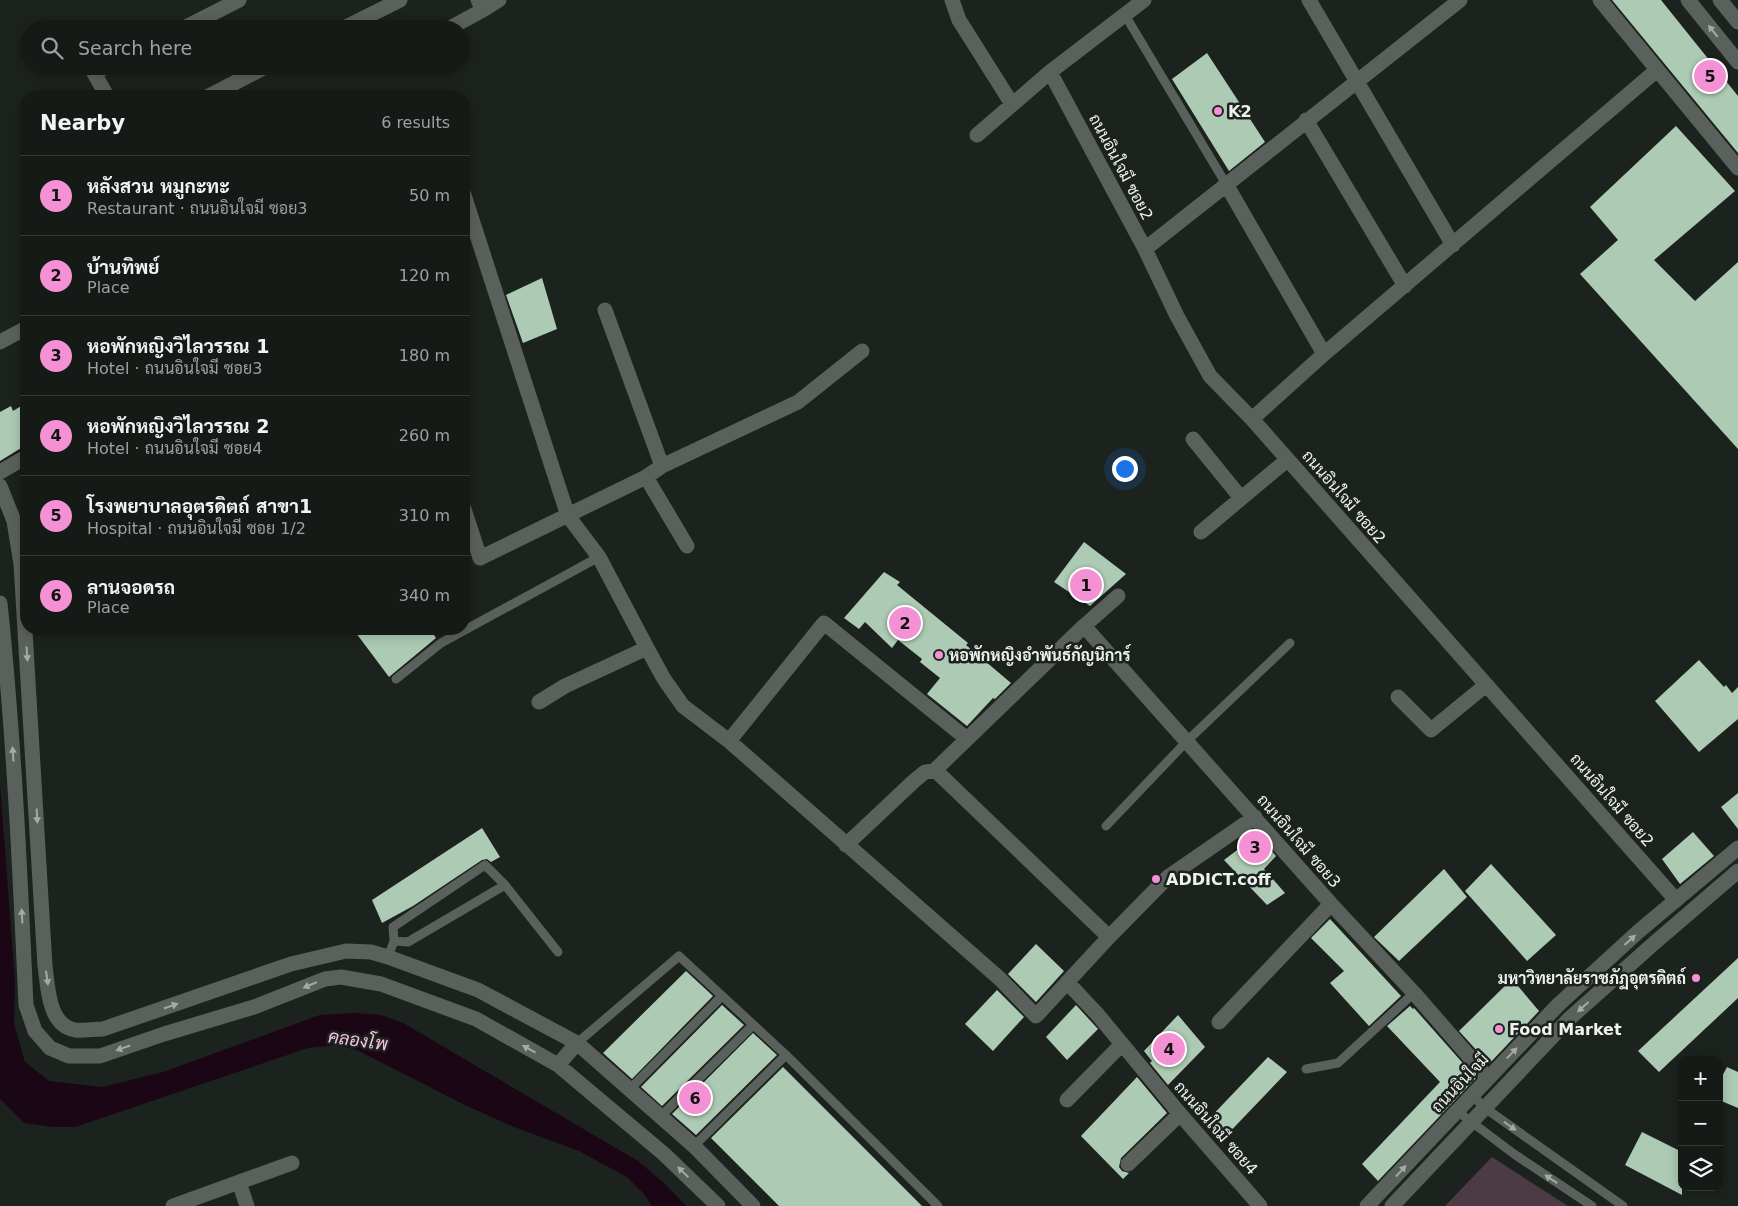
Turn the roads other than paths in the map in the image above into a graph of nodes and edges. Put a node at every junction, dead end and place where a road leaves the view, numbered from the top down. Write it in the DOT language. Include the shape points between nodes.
graph roads {
  1 [pos="239,0"];
  2 [pos="400,0"];
  3 [pos="499,0"];
  4 [pos="952,0"];
  5 [pos="1144,0"];
  6 [pos="1310,0"];
  7 [pos="1460,0"];
  8 [pos="1600,0"];
  9 [pos="1688,0"];
  10 [pos="1720,0"];
  11 [pos="480,5"];
  12 [pos="1125,15"];
  13 [pos="200,20"];
  14 [pos="360,20"];
  15 [pos="460,20"];
  16 [pos="1738,22"];
  17 [pos="1738,62"];
  18 [pos="1657,70"];
  19 [pos="1050,72"];
  20 [pos="95,75"];
  21 [pos="250,75"];
  22 [pos="1357,81"];
  23 [pos="104,90"];
  24 [pos="221,90"];
  25 [pos="1012,104"];
  26 [pos="1306,120"];
  27 [pos="977,135"];
  28 [pos="1738,168"];
  29 [pos="1226,184"];
  30 [pos="470,214"];
  31 [pos="1453,245"];
  32 [pos="1145,250"];
  33 [pos="1404,286"];
  34 [pos="605,310"];
  35 [pos="20,331"];
  36 [pos="0,342"];
  37 [pos="862,352"];
  38 [pos="1324,354"];
  39 [pos="1252,419"];
  40 [pos="1192,438"];
  41 [pos="20,460"];
  42 [pos="1288,460"];
  43 [pos="662,466"];
  44 [pos="0,472"];
  45 [pos="646,476"];
  46 [pos="0,486"];
  47 [pos="1241,498"];
  48 [pos="568,516"];
  49 [pos="470,527"];
  50 [pos="1201,532"];
  51 [pos="687,546"];
  52 [pos="599,557"];
  53 [pos="20,558"];
  54 [pos="1118,596"];
  55 [pos="0,603"];
  56 [pos="1084,626"];
  57 [pos="470,627"];
  58 [pos="25,635"];
  59 [pos="456,635"];
  60 [pos="1290,644"];
  61 [pos="647,648"];
  62 [pos="396,679"];
  63 [pos="1486,685"];
  64 [pos="1398,697"];
  65 [pos="540,702"];
  66 [pos="967,739"];
  67 [pos="729,741"];
  68 [pos="1187,741"];
  69 [pos="935,770"];
  70 [pos="1254,817"];
  71 [pos="1106,826"];
  72 [pos="846,845"];
  73 [pos="1738,848"];
  74 [pos="1738,871"];
  75 [pos="505,885"];
  76 [pos="1676,900"];
  77 [pos="1331,904"];
  78 [pos="1688,913"];
  79 [pos="1109,936"];
  80 [pos="394,940"];
  81 [pos="558,952"];
  82 [pos="388,957"];
  83 [pos="1067,982"];
  84 [pos="381,984"];
  85 [pos="1414,993"];
  86 [pos="722,996"];
  87 [pos="1219,1022"];
  88 [pos="753,1025"];
  89 [pos="576,1043"];
  90 [pos="1121,1045"];
  91 [pos="786,1055"];
  92 [pos="558,1065"];
  93 [pos="1306,1069"];
  94 [pos="1488,1078"];
  95 [pos="630,1089"];
  96 [pos="1472,1096"];
  97 [pos="1067,1100"];
  98 [pos="1485,1108"];
  99 [pos="1457,1111"];
  100 [pos="1180,1114"];
  101 [pos="661,1116"];
  102 [pos="1471,1123"];
  103 [pos="694,1146"];
  104 [pos="292,1163"];
  105 [pos="1128,1164"];
  106 [pos="238,1182"];
  107 [pos="173,1206"];
  108 [pos="247,1206"];
  109 [pos="718,1206"];
  110 [pos="754,1206"];
  111 [pos="938,1206"];
  112 [pos="1260,1206"];
  113 [pos="1367,1206"];
  114 [pos="1392,1206"];
  115 [pos="1592,1206"];
  116 [pos="1623,1206"];
  1 -- 13 [label="street"];
  2 -- 14 [label="street"];
  3 -- 11 [label="street"];
  4 -- 25 [label="street" via="958,20"];
  5 -- 12 [label="street"];
  6 -- 22 [label="street"];
  7 -- 22 [label="street"];
  8 -- 18 [label="street"];
  17 -- 9 [label="street, one-way"];
  10 -- 16 [label="street"];
  11 -- 15 [label="street"];
  12 -- 19 [label="street"];
  12 -- 29 [label="lane"];
  18 -- 28 [label="street"];
  18 -- 31 [label="street"];
  19 -- 25 [label="street"];
  19 -- 32 [label="street, ถนนอินใจมี ซอย2"];
  20 -- 23 [label="street"];
  21 -- 24 [label="street"];
  22 -- 26 [label="street"];
  22 -- 31 [label="street"];
  25 -- 27 [label="street"];
  26 -- 29 [label="street"];
  26 -- 33 [label="street"];
  29 -- 32 [label="street"];
  29 -- 38 [label="street"];
  30 -- 48 [label="street"];
  31 -- 33 [label="street"];
  32 -- 39 [label="street, ถนนอินใจมี ซอย2" via="1210,376"];
  33 -- 38 [label="street"];
  34 -- 43 [label="street"];
  35 -- 36 [label="street"];
  37 -- 43 [label="street" via="798,402"];
  38 -- 39 [label="street"];
  39 -- 42 [label="street, ถนนอินใจมี ซอย2"];
  40 -- 47 [label="street"];
  41 -- 44 [label="street"];
  42 -- 47 [label="street"];
  42 -- 63 [label="street, ถนนอินใจมี ซอย2"];
  43 -- 45 [label="street"];
  45 -- 48 [label="street"];
  45 -- 51 [label="street"];
  46 -- 53 [label="street, one-way" via="14,521"];
  47 -- 50 [label="street"];
  48 -- 49 [label="street" via="480,558"];
  48 -- 52 [label="street"];
  52 -- 57 [label="lane"];
  52 -- 61 [label="street"];
  54 -- 56 [label="street"];
  84 -- 55 [label="street, one-way" via="341,977 324,978 254,1007 100,1056 68,1056 50,1048 35,1031 26,1006 17,813"];
  56 -- 66 [label="street"];
  56 -- 68 [label="street, ถนนอินใจมี ซอย3"];
  58 -- 82 [label="street, one-way" via="45,966 51,1004 61,1023 74,1030 103,1029 291,964 346,951 371,952"];
  59 -- 62 [label="lane"];
  60 -- 68 [label="lane"];
  61 -- 65 [label="street" via="565,686"];
  61 -- 67 [label="street" via="683,706"];
  63 -- 64 [label="street" via="1431,730"];
  63 -- 76 [label="street, ถนนอินใจมี ซอย2"];
  66 -- 67 [label="street" via="824,624"];
  66 -- 69 [label="street"];
  67 -- 72 [label="street"];
  68 -- 70 [label="street, ถนนอินใจมี ซอย3"];
  68 -- 71 [label="lane"];
  69 -- 72 [label="street" via="925,772 914,781"];
  69 -- 79 [label="street"];
  70 -- 77 [label="street, ถนนอินใจมี ซอย3"];
  70 -- 79 [label="street" via="1168,877"];
  72 -- 83 [label="street" via="999,978 1036,1016"];
  73 -- 76 [label="street, ถนนอินใจมี"];
  74 -- 78 [label="street"];
  75 -- 80 [label="lane" via="408,942"];
  75 -- 80 [label="lane" via="485,865 393,927"];
  75 -- 81 [label="lane"];
  76 -- 78 [label="street, ถนนอินใจมี ซอย2"];
  94 -- 76 [label="street, ถนนอินใจมี, one-way" via="1558,1005"];
  77 -- 85 [label="street, ถนนอินใจมี ซอย3"];
  77 -- 87 [label="street"];
  78 -- 98 [label="street, one-way" via="1570,1018"];
  79 -- 83 [label="street"];
  80 -- 82 [label="lane"];
  82 -- 84 [label="street"];
  82 -- 89 [label="street" via="478,990"];
  83 -- 90 [label="street, ถนนอินใจมี ซอย4"];
  92 -- 84 [label="street, one-way" via="476,1019"];
  85 -- 93 [label="lane" via="1338,1063"];
  85 -- 94 [label="street, ถนนอินใจมี ซอย3"];
  86 -- 88 [label="lane"];
  86 -- 89 [label="lane" via="679,956"];
  86 -- 95 [label="lane"];
  88 -- 91 [label="lane"];
  88 -- 101 [label="lane"];
  89 -- 92 [label="street"];
  89 -- 95 [label="street"];
  90 -- 97 [label="street"];
  90 -- 100 [label="street, ถนนอินใจมี ซอย4"];
  91 -- 103 [label="lane"];
  91 -- 111 [label="lane"];
  109 -- 92 [label="street, one-way" via="664,1154"];
  94 -- 96 [label="street, ถนนอินใจมี"];
  95 -- 101 [label="street"];
  96 -- 98 [label="lane"];
  96 -- 99 [label="street, ถนนอินใจมี"];
  98 -- 102 [label="street"];
  98 -- 116 [label="lane, one-way"];
  99 -- 102 [label="lane"];
  113 -- 99 [label="street, ถนนอินใจมี, one-way"];
  100 -- 105 [label="street"];
  100 -- 112 [label="street, ถนนอินใจมี ซอย4"];
  101 -- 103 [label="street"];
  102 -- 114 [label="street"];
  115 -- 102 [label="lane, one-way"];
  103 -- 110 [label="street"];
  104 -- 106 [label="street"];
  106 -- 107 [label="street"];
  106 -- 108 [label="street"];
}
